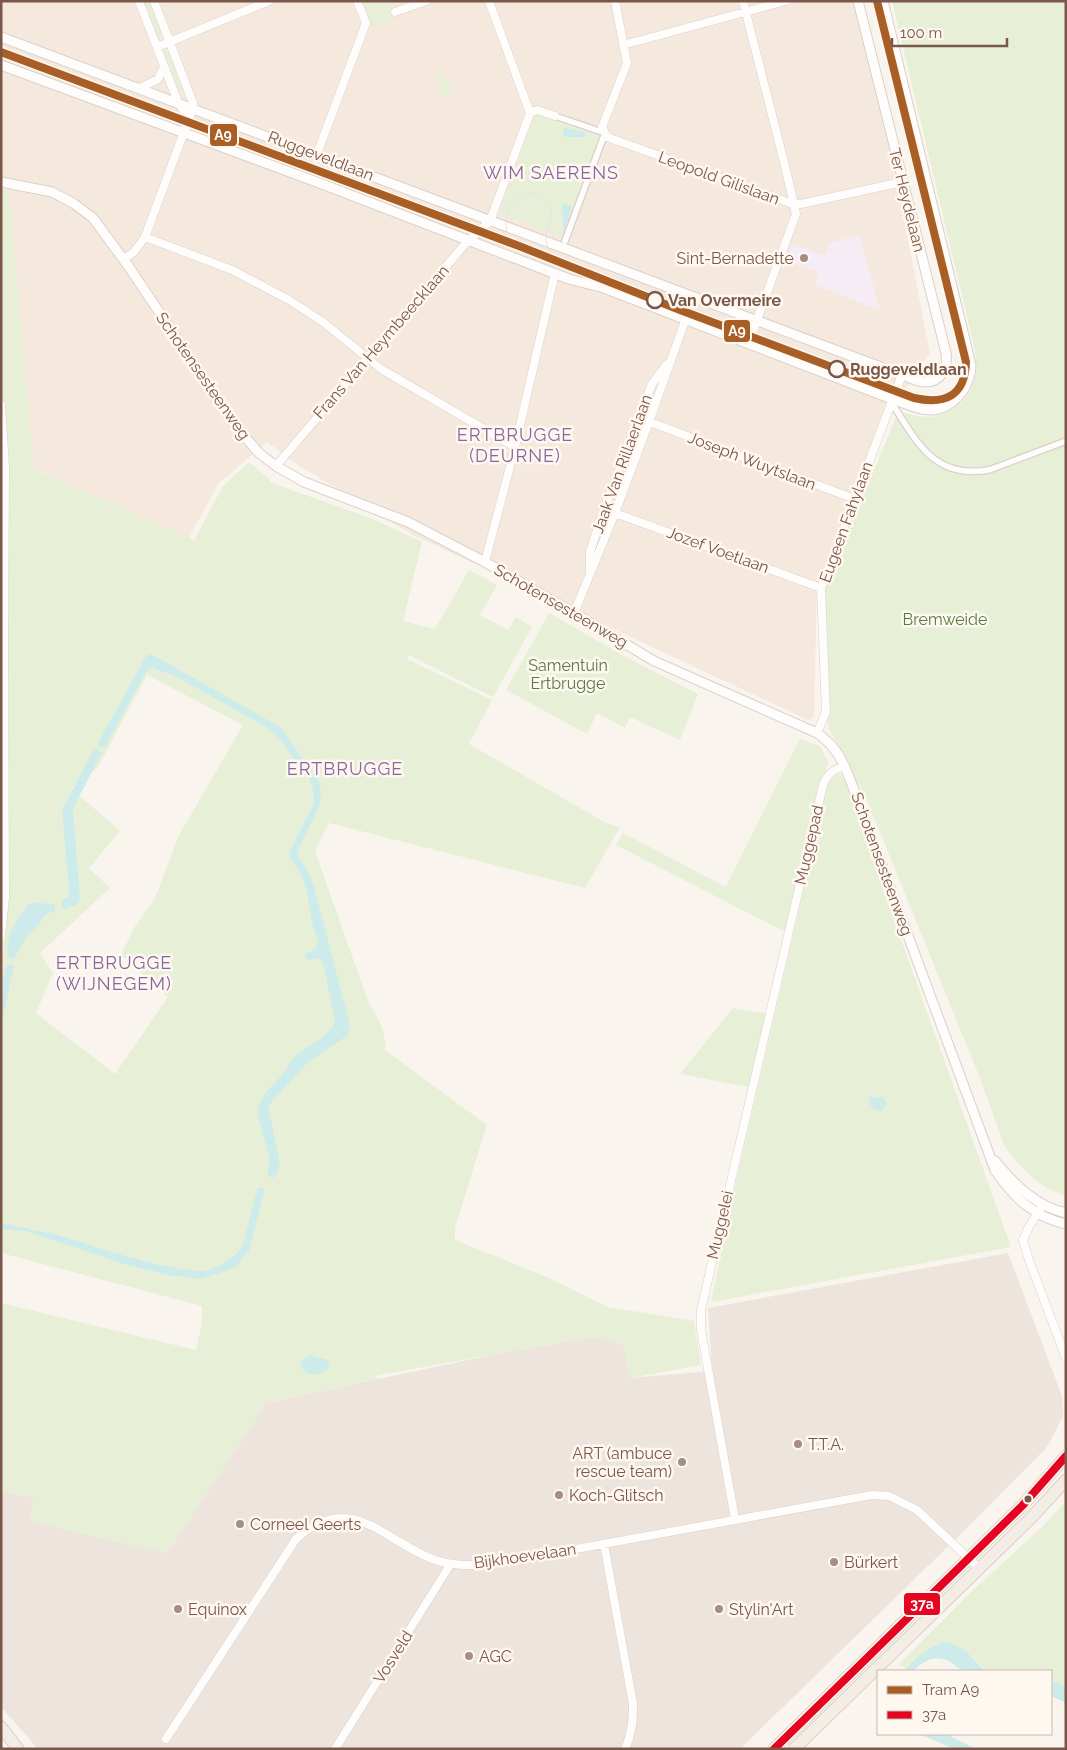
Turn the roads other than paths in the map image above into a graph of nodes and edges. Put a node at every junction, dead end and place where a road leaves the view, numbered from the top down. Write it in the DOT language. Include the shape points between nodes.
graph roads {
  1 [pos="139,1"];
  2 [pos="154,1"];
  3 [pos="269,1"];
  4 [pos="357,1"];
  5 [pos="426,1"];
  6 [pos="489,1"];
  7 [pos="615,1"];
  8 [pos="743,1"];
  9 [pos="786,1"];
  10 [pos="858,1"];
  11 [pos="884,1"];
  12 [pos="396,12"];
  13 [pos="746,12"];
  14 [pos="1,37"];
  15 [pos="170,43"];
  16 [pos="623,45"];
  17 [pos="157,47"];
  18 [pos="1,64"];
  19 [pos="164,67"];
  20 [pos="140,88"];
  21 [pos="178,102"];
  22 [pos="193,108"];
  23 [pos="530,113"];
  24 [pos="555,116"];
  25 [pos="189,119"];
  26 [pos="604,130"];
  27 [pos="184,132"];
  28 [pos="317,154"];
  29 [pos="1,182"];
  30 [pos="902,182"];
  31 [pos="793,204"];
  32 [pos="490,221"];
  33 [pos="145,237"];
  34 [pos="469,240"];
  35 [pos="564,244"];
  36 [pos="124,259"];
  37 [pos="555,273"];
  38 [pos="757,320"];
  39 [pos="685,321"];
  40 [pos="748,344"];
  41 [pos="368,357"];
  42 [pos="672,358"];
  43 [pos="902,375"];
  44 [pos="921,381"];
  45 [pos="892,402"];
  46 [pos="951,402"];
  47 [pos="1,405"];
  48 [pos="639,418"];
  49 [pos="650,422"];
  50 [pos="1066,441"];
  51 [pos="515,447"];
  52 [pos="276,466"];
  53 [pos="855,499"];
  54 [pos="604,509"];
  55 [pos="615,513"];
  56 [pos="485,562"];
  57 [pos="590,576"];
  58 [pos="821,588"];
  59 [pos="574,613"];
  60 [pos="817,733"];
  61 [pos="845,766"];
  62 [pos="789,934"];
  63 [pos="1,936"];
  64 [pos="990,1155"];
  65 [pos="1043,1204"];
  66 [pos="1066,1213"];
  67 [pos="1038,1214"];
  68 [pos="1066,1224"];
  69 [pos="1065,1357"];
  70 [pos="1066,1456"];
  71 [pos="1066,1480"];
  72 [pos="735,1519"];
  73 [pos="604,1544"];
  74 [pos="969,1558"];
  75 [pos="450,1565"];
  76 [pos="979,1568"];
  77 [pos="1,1727"];
  78 [pos="166,1739"];
  79 [pos="18,1749"];
  80 [pos="335,1749"];
  81 [pos="625,1749"];
  82 [pos="774,1749"];
  83 [pos="794,1749"];
  1 -- 17 [label="street"];
  2 -- 15 [label="street"];
  3 -- 15 [label="street"];
  4 -- 28 [label="street" via="366,23"];
  5 -- 12 [label="street"];
  6 -- 23 [label="street"];
  7 -- 16 [label="street"];
  8 -- 13 [label="street"];
  9 -- 13 [label="street"];
  10 -- 30 [label="street, Ter Heydelaan"];
  11 -- 46 [label="street, Ter Heydelaan" via="970,358 967,384"];
  13 -- 16 [label="street"];
  13 -- 31 [label="street"];
  14 -- 20 [label="street, Ruggeveldlaan"];
  15 -- 17 [label="street"];
  15 -- 22 [label="street"];
  16 -- 26 [label="street" via="627,64"];
  17 -- 19 [label="street"];
  18 -- 27 [label="street, Ruggeveldlaan"];
  19 -- 20 [label="street" via="158,79"];
  19 -- 21 [label="street"];
  20 -- 21 [label="street, Ruggeveldlaan"];
  21 -- 22 [label="street, Ruggeveldlaan"];
  21 -- 25 [label="street"];
  22 -- 25 [label="street"];
  22 -- 28 [label="street, Ruggeveldlaan"];
  23 -- 24 [label="street" via="537,110"];
  23 -- 32 [label="street"];
  24 -- 26 [label="street"];
  25 -- 27 [label="street"];
  26 -- 31 [label="street, Leopold Gilislaan" via="607,137"];
  26 -- 35 [label="street"];
  27 -- 33 [label="street"];
  27 -- 34 [label="street, Ruggeveldlaan"];
  28 -- 32 [label="street, Ruggeveldlaan"];
  29 -- 36 [label="street, Schotensesteenweg" via="52,192 74,202 93,218"];
  30 -- 31 [label="street, Leopold Gilislaan"];
  30 -- 44 [label="street, Ter Heydelaan" via="947,360 940,376 928,382"];
  31 -- 38 [label="street" via="796,214"];
  32 -- 34 [label="street, Frans Van Heymbeecklaan"];
  32 -- 35 [label="street, Ruggeveldlaan"];
  33 -- 36 [label="street"];
  33 -- 41 [label="street" via="232,270 263,286 311,314"];
  34 -- 37 [label="street, Ruggeveldlaan"];
  34 -- 41 [label="street, Frans Van Heymbeecklaan"];
  35 -- 38 [label="street, Ruggeveldlaan"];
  36 -- 52 [label="street, Schotensesteenweg" via="234,424 259,453"];
  37 -- 39 [label="street, Ruggeveldlaan" via="604,288"];
  37 -- 51 [label="street"];
  38 -- 40 [label="street"];
  38 -- 43 [label="street, Ruggeveldlaan"];
  39 -- 40 [label="street, Ruggeveldlaan"];
  39 -- 42 [label="street, Jaak Van Rillaerlaan"];
  40 -- 45 [label="street, Ruggeveldlaan"];
  41 -- 51 [label="street" via="381,369"];
  41 -- 52 [label="street, Frans Van Heymbeecklaan"];
  42 -- 48 [label="street, Jaak Van Rillaerlaan" via="652,384"];
  42 -- 49 [label="street, Jaak Van Rillaerlaan"];
  43 -- 44 [label="street, Ruggeveldlaan"];
  43 -- 45 [label="street, Eugeen Fahylaan"];
  45 -- 46 [label="street, Ruggeveldlaan" via="931,410"];
  45 -- 50 [label="street" via="931,458 962,472 989,470"];
  45 -- 53 [label="street, Eugeen Fahylaan"];
  47 -- 63 [label="street" via="5,468 5,897"];
  48 -- 49 [label="street, Joseph Wuytslaan"];
  48 -- 54 [label="street, Jaak Van Rillaerlaan"];
  49 -- 53 [label="street, Joseph Wuytslaan"];
  49 -- 55 [label="street, Jaak Van Rillaerlaan"];
  51 -- 56 [label="street"];
  52 -- 56 [label="street, Schotensesteenweg" via="304,482 408,522"];
  53 -- 58 [label="street, Eugeen Fahylaan"];
  54 -- 55 [label="street, Jozef Voetlaan"];
  54 -- 57 [label="street, Jaak Van Rillaerlaan" via="590,552"];
  55 -- 57 [label="street, Jaak Van Rillaerlaan"];
  55 -- 58 [label="street, Jozef Voetlaan"];
  56 -- 59 [label="street, Schotensesteenweg"];
  57 -- 59 [label="street, Jaak Van Rillaerlaan"];
  58 -- 60 [label="street, Eugeen Fahylaan" via="826,712"];
  59 -- 60 [label="street, Schotensesteenweg" via="654,661"];
  60 -- 61 [label="street, Schotensesteenweg" via="835,748"];
  61 -- 62 [label="street, Muggepad" via="829,774 823,785"];
  61 -- 64 [label="street, Schotensesteenweg"];
  62 -- 72 [label="street, Muggelei" via="700,1314 700,1330"];
  64 -- 65 [label="street" via="1017,1186"];
  64 -- 67 [label="street, Schotensesteenweg" via="1006,1186"];
  65 -- 66 [label="street"];
  65 -- 67 [label="street"];
  67 -- 68 [label="street, Schotensesteenweg"];
  67 -- 69 [label="street" via="1023,1240"];
  70 -- 74 [label="main road"];
  71 -- 76 [label="main road"];
  72 -- 73 [label="street, Bijkhoevelaan"];
  72 -- 74 [label="street, Bijkhoevelaan" via="872,1495 888,1496 917,1510"];
  73 -- 75 [label="street, Bijkhoevelaan" via="488,1565"];
  73 -- 81 [label="street" via="633,1704 633,1721"];
  74 -- 76 [label="street, Bijkhoevelaan"];
  74 -- 82 [label="main road"];
  75 -- 78 [label="street, Bijkhoevelaan" via="432,1559 363,1521 345,1518 324,1521 307,1529 283,1558"];
  75 -- 80 [label="street, Vosveld"];
  76 -- 83 [label="main road"];
  77 -- 79 [label="main road"];
}
